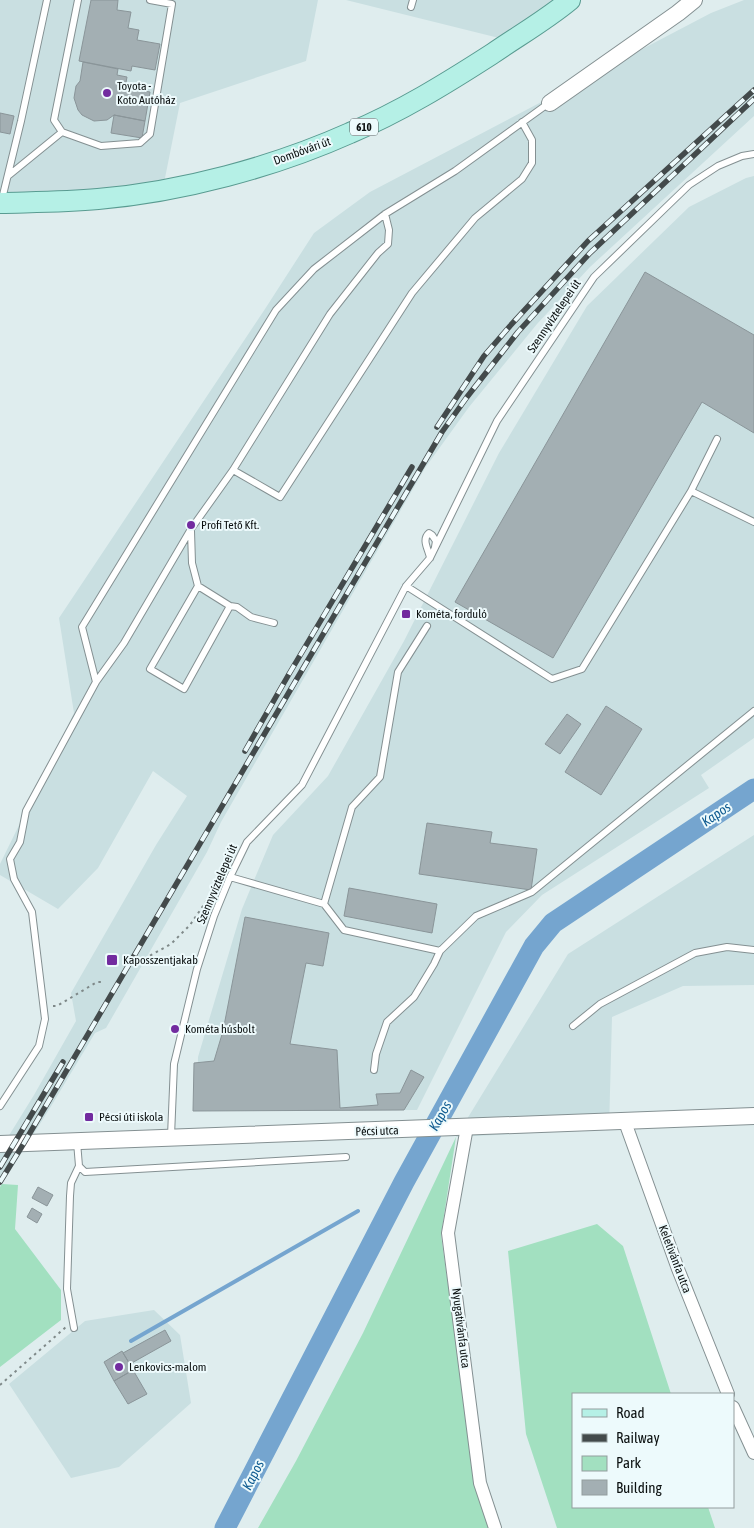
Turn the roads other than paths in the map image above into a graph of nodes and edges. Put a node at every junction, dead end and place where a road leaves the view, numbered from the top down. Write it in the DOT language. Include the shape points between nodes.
graph roads {
  1 [pos="47,0"];
  2 [pos="78,0"];
  3 [pos="150,0"];
  4 [pos="413,0"];
  5 [pos="570,0"];
  6 [pos="694,0"];
  7 [pos="411,8"];
  8 [pos="550,103"];
  9 [pos="522,122"];
  10 [pos="62,132"];
  11 [pos="754,154"];
  12 [pos="8,176"];
  13 [pos="0,205"];
  14 [pos="384,214"];
  15 [pos="717,439"];
  16 [pos="233,470"];
  17 [pos="691,491"];
  18 [pos="754,522"];
  19 [pos="191,529"];
  20 [pos="435,548"];
  21 [pos="430,558"];
  22 [pos="198,586"];
  23 [pos="406,586"];
  24 [pos="230,606"];
  25 [pos="274,624"];
  26 [pos="427,626"];
  27 [pos="96,682"];
  28 [pos="754,711"];
  29 [pos="230,877"];
  30 [pos="324,904"];
  31 [pos="754,950"];
  32 [pos="440,951"];
  33 [pos="573,1026"];
  34 [pos="374,1070"];
  35 [pos="0,1106"];
  36 [pos="754,1116"];
  37 [pos="625,1122"];
  38 [pos="460,1128"];
  39 [pos="171,1138"];
  40 [pos="77,1142"];
  41 [pos="0,1144"];
  42 [pos="346,1157"];
  43 [pos="79,1166"];
  44 [pos="73,1324"];
  45 [pos="728,1393"];
  46 [pos="734,1409"];
  47 [pos="754,1453"];
  48 [pos="495,1528"];
  1 -- 12 [label="lane"];
  2 -- 10 [label="lane" via="54,120"];
  3 -- 10 [label="lane" via="172,4 150,134 140,143 101,146"];
  4 -- 7 [label="lane"];
  5 -- 13 [label="main road, Dombóvári út / 610" via="436,89 350,134 300,153 163,190 99,199"];
  6 -- 8 [label="street"];
  8 -- 9 [label="lane"];
  9 -- 14 [label="lane" via="455,171"];
  9 -- 16 [label="lane" via="532,140 532,164 522,179 475,218 412,293 280,497"];
  10 -- 12 [label="lane"];
  11 -- 20 [label="lane, Szennyvíztelepei út" via="718,166 689,185 594,277 497,422"];
  12 -- 13 [label="lane"];
  14 -- 16 [label="lane" via="389,230 388,244 330,314"];
  14 -- 27 [label="lane" via="314,269 276,310 82,627"];
  15 -- 17 [label="lane"];
  16 -- 19 [label="lane"];
  17 -- 18 [label="lane"];
  17 -- 23 [label="lane" via="582,669 552,679"];
  19 -- 22 [label="lane" via="192,563"];
  19 -- 27 [label="lane" via="124,643"];
  20 -- 21 [label="lane, Szennyvíztelepei út"];
  20 -- 21 [label="lane" via="436,541 429,533 425,541"];
  21 -- 23 [label="lane"];
  22 -- 24 [label="lane"];
  22 -- 24 [label="lane" via="150,669 184,689"];
  23 -- 29 [label="lane, Szennyvíztelepei út" via="302,785 247,842"];
  24 -- 25 [label="lane"];
  26 -- 30 [label="lane" via="398,672 380,777 352,806"];
  27 -- 35 [label="lane" via="26,811 20,842 10,859 14,879 32,912 45,1019 39,1046"];
  28 -- 32 [label="lane" via="532,892 476,916"];
  29 -- 30 [label="lane"];
  29 -- 39 [label="lane, Szennyvíztelepei út" via="197,969 174,1064"];
  30 -- 32 [label="lane" via="344,930"];
  31 -- 33 [label="lane" via="727,947 695,953 600,1004"];
  32 -- 34 [label="lane" via="414,997 387,1022"];
  36 -- 37 [label="street, Pécsi utca"];
  37 -- 38 [label="street, Pécsi utca"];
  37 -- 45 [label="street, Keletivánfa utca"];
  38 -- 39 [label="street, Pécsi utca"];
  38 -- 48 [label="street, Nyugativánfa utca" via="448,1233 480,1483"];
  39 -- 40 [label="street, Pécsi utca"];
  40 -- 41 [label="street, Pécsi utca"];
  40 -- 43 [label="lane"];
  42 -- 43 [label="lane" via="85,1172"];
  43 -- 44 [label="lane" via="71,1183 70,1196 67,1289"];
  46 -- 47 [label="street"];
}
